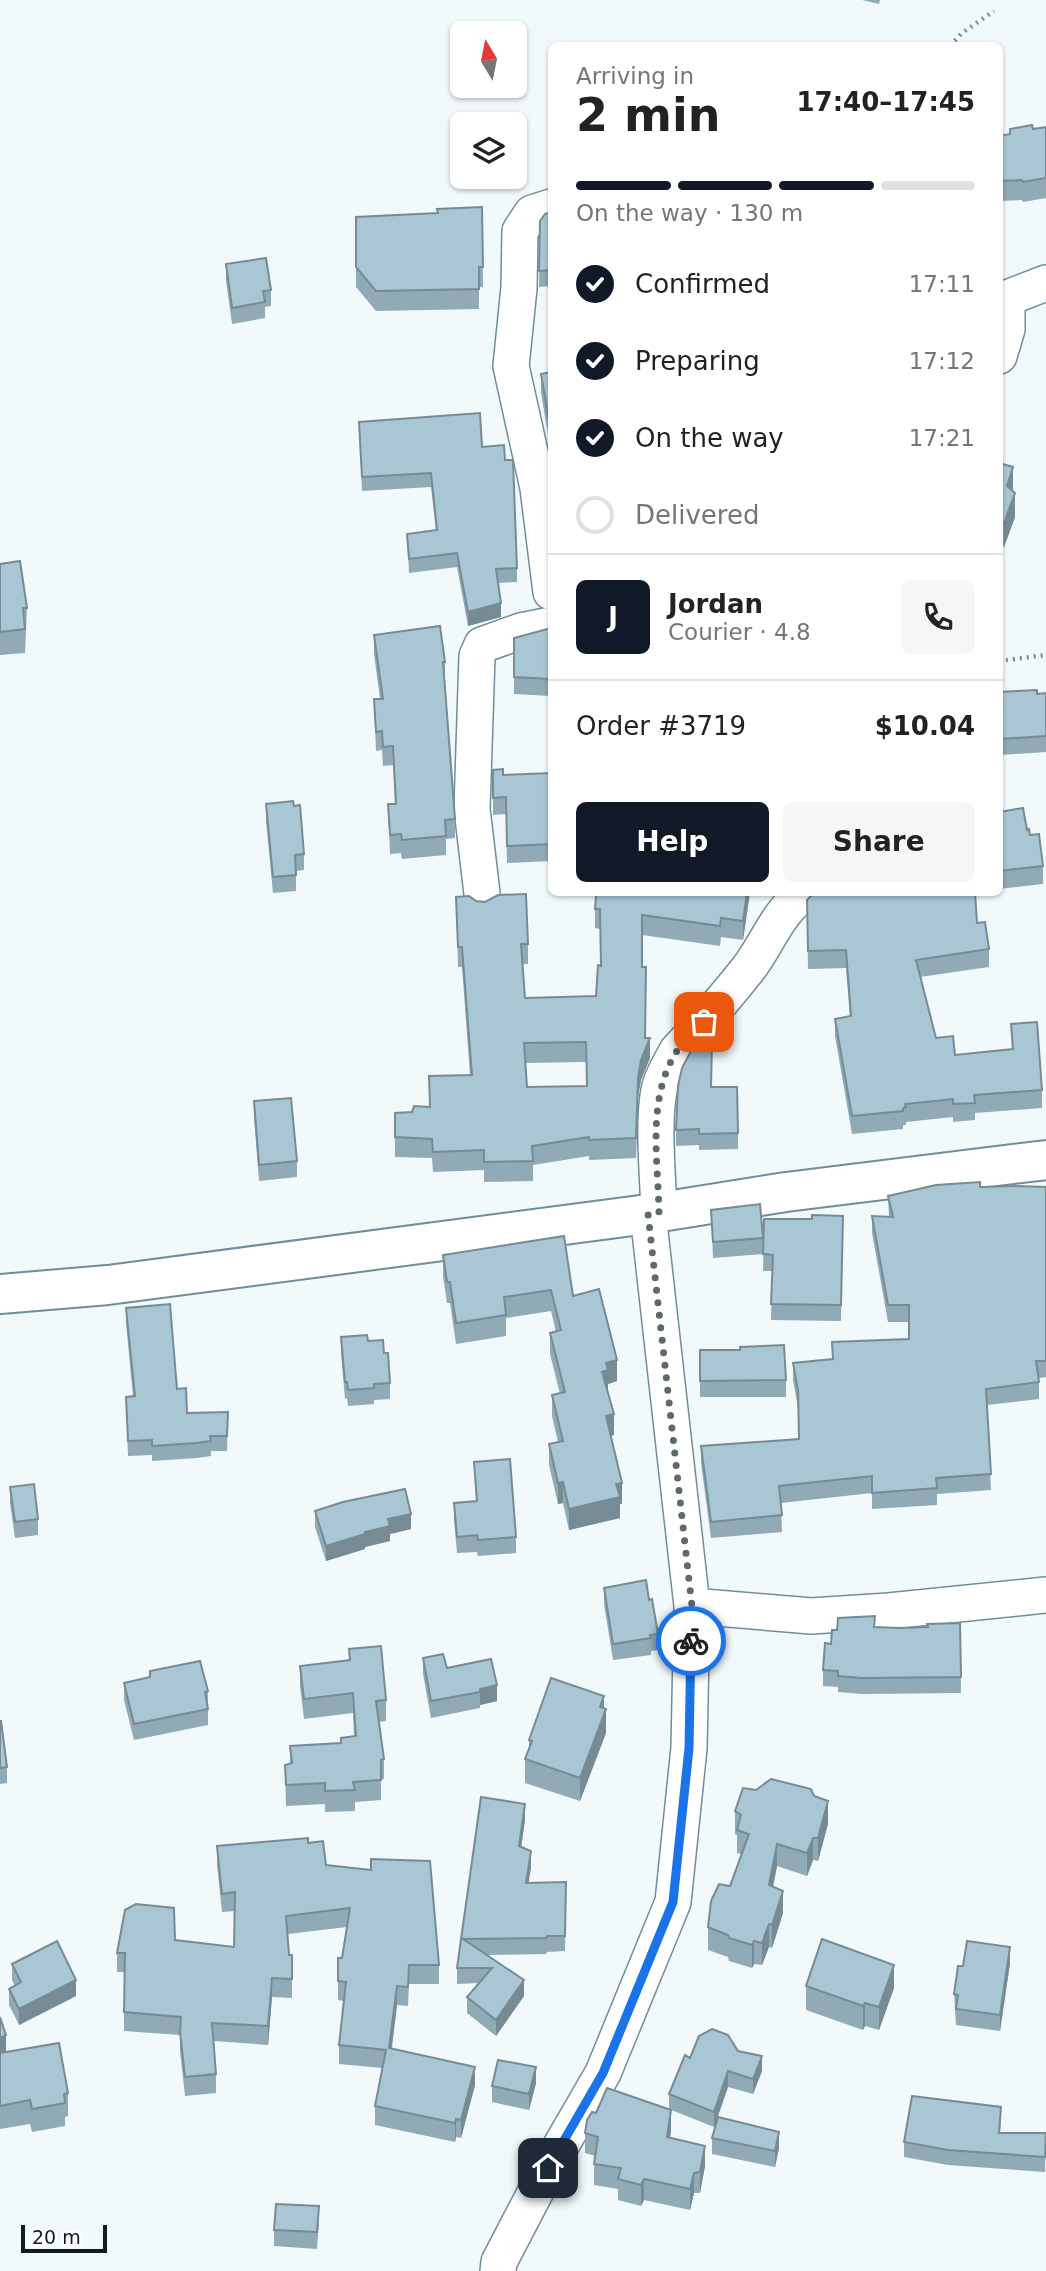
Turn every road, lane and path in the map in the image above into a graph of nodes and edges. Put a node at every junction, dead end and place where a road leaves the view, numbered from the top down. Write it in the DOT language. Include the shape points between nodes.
graph roads {
  1 [pos="994,10"];
  2 [pos="954,42"];
  3 [pos="548,208"];
  4 [pos="1046,282"];
  5 [pos="1003,291"];
  6 [pos="1003,342"];
  7 [pos="548,568"];
  8 [pos="548,626"];
  9 [pos="1046,655"];
  10 [pos="1003,660"];
  11 [pos="800,896"];
  12 [pos="483,902"];
  13 [pos="1046,1160"];
  14 [pos="653,1213"];
  15 [pos="0,1294"];
  16 [pos="1046,1595"];
  17 [pos="692,1606"];
  18 [pos="498,2271"];
  1 -- 2 [label="path"];
  3 -- 7 [label="street" via="532,213 520,230 511,366 538,488"];
  4 -- 5 [label="street"];
  5 -- 6 [label="street" via="1007,329"];
  8 -- 12 [label="street" via="490,641 477,656 472,809"];
  9 -- 10 [label="path"];
  11 -- 14 [label="street" via="750,967 668,1066 657,1113"];
  13 -- 14 [label="main road"];
  14 -- 15 [label="main road" via="108,1285"];
  14 -- 17 [label="street"];
  16 -- 17 [label="street" via="811,1616"];
  17 -- 18 [label="street" via="689,1748 673,1902 603,2073 548,2168"];
}
